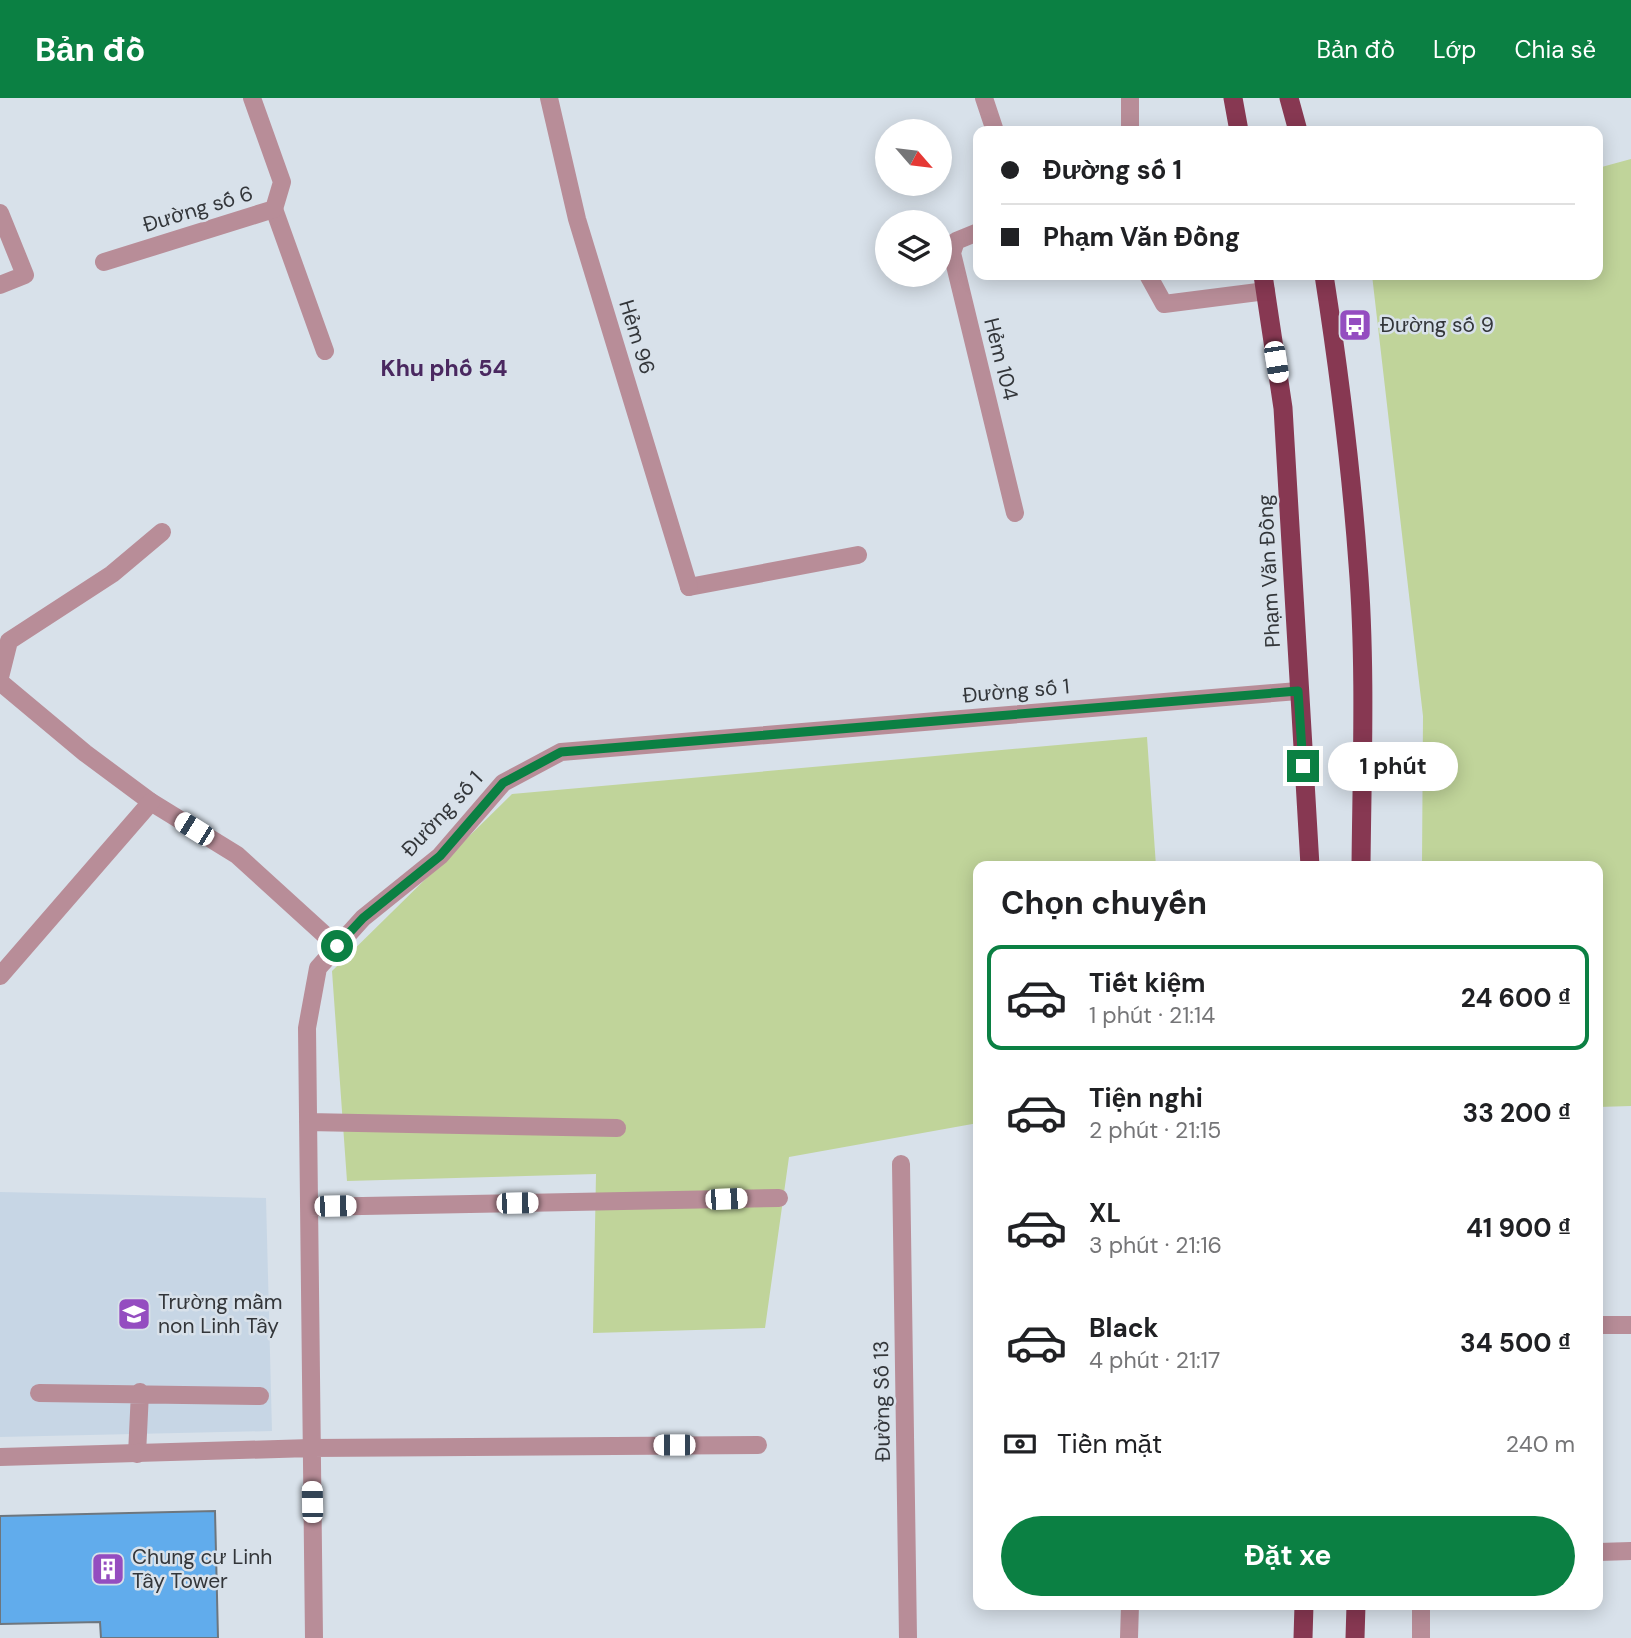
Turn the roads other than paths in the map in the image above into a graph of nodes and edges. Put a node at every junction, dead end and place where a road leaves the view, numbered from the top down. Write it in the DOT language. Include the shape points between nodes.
graph roads {
  1 [pos="252,98"];
  2 [pos="549,98"];
  3 [pos="984,98"];
  4 [pos="1130,98"];
  5 [pos="1233,98"];
  6 [pos="1289,98"];
  7 [pos="993,126"];
  8 [pos="1130,126"];
  9 [pos="1238,126"];
  10 [pos="1297,126"];
  11 [pos="274,209"];
  12 [pos="0,213"];
  13 [pos="973,234"];
  14 [pos="104,262"];
  15 [pos="1151,280"];
  16 [pos="1325,280"];
  17 [pos="1264,283"];
  18 [pos="0,285"];
  19 [pos="325,351"];
  20 [pos="1015,513"];
  21 [pos="162,532"];
  22 [pos="858,555"];
  23 [pos="0,677"];
  24 [pos="0,682"];
  25 [pos="1298,691"];
  26 [pos="151,802"];
  27 [pos="1310,861"];
  28 [pos="1361,861"];
  29 [pos="337,946"];
  30 [pos="0,976"];
  31 [pos="308,1122"];
  32 [pos="617,1128"];
  33 [pos="901,1164"];
  34 [pos="779,1198"];
  35 [pos="309,1207"];
  36 [pos="1603,1325"];
  37 [pos="1631,1325"];
  38 [pos="140,1392"];
  39 [pos="40,1393"];
  40 [pos="260,1396"];
  41 [pos="758,1445"];
  42 [pos="312,1448"];
  43 [pos="137,1454"];
  44 [pos="0,1457"];
  45 [pos="1631,1551"];
  46 [pos="1603,1552"];
  47 [pos="1130,1610"];
  48 [pos="1304,1610"];
  49 [pos="1356,1610"];
  50 [pos="1421,1610"];
  51 [pos="314,1638"];
  52 [pos="908,1638"];
  53 [pos="1129,1638"];
  54 [pos="1303,1638"];
  55 [pos="1355,1638"];
  56 [pos="1421,1638"];
  1 -- 11 [label="street, Đường số 6" via="282,182"];
  2 -- 22 [label="street, Hẻm 96" via="577,219 689,587"];
  3 -- 7 [label="street"];
  4 -- 8 [label="street"];
  5 -- 9 [label="highway"];
  6 -- 10 [label="highway"];
  11 -- 14 [label="street, Đường số 6"];
  11 -- 19 [label="street"];
  12 -- 18 [label="street" via="25,275"];
  13 -- 20 [label="street, Hẻm 104" via="956,241 952,258"];
  15 -- 17 [label="street" via="1164,304"];
  16 -- 28 [label="highway" via="1338,359 1359,566"];
  17 -- 25 [label="highway, Phạm Văn Đồng" via="1283,408"];
  21 -- 23 [label="street" via="111,574 9,641"];
  24 -- 26 [label="street"];
  25 -- 27 [label="highway, Phạm Văn Đồng"];
  25 -- 29 [label="street, Đường số 1" via="561,752 503,783 440,856 363,918"];
  26 -- 29 [label="street" via="237,855"];
  26 -- 30 [label="street"];
  29 -- 31 [label="street, Đường số 1" via="318,968 307,1028"];
  31 -- 32 [label="street"];
  31 -- 35 [label="street, Đường số 1"];
  33 -- 52 [label="street, Đường Số 13"];
  34 -- 35 [label="street"];
  35 -- 42 [label="street, Đường số 1"];
  36 -- 37 [label="street"];
  38 -- 39 [label="street"];
  38 -- 40 [label="street"];
  38 -- 43 [label="street"];
  41 -- 42 [label="street"];
  42 -- 43 [label="street"];
  42 -- 51 [label="street, Đường số 1"];
  43 -- 44 [label="street"];
  45 -- 46 [label="street"];
  47 -- 53 [label="street"];
  48 -- 54 [label="highway"];
  49 -- 55 [label="highway"];
  50 -- 56 [label="street"];
}
